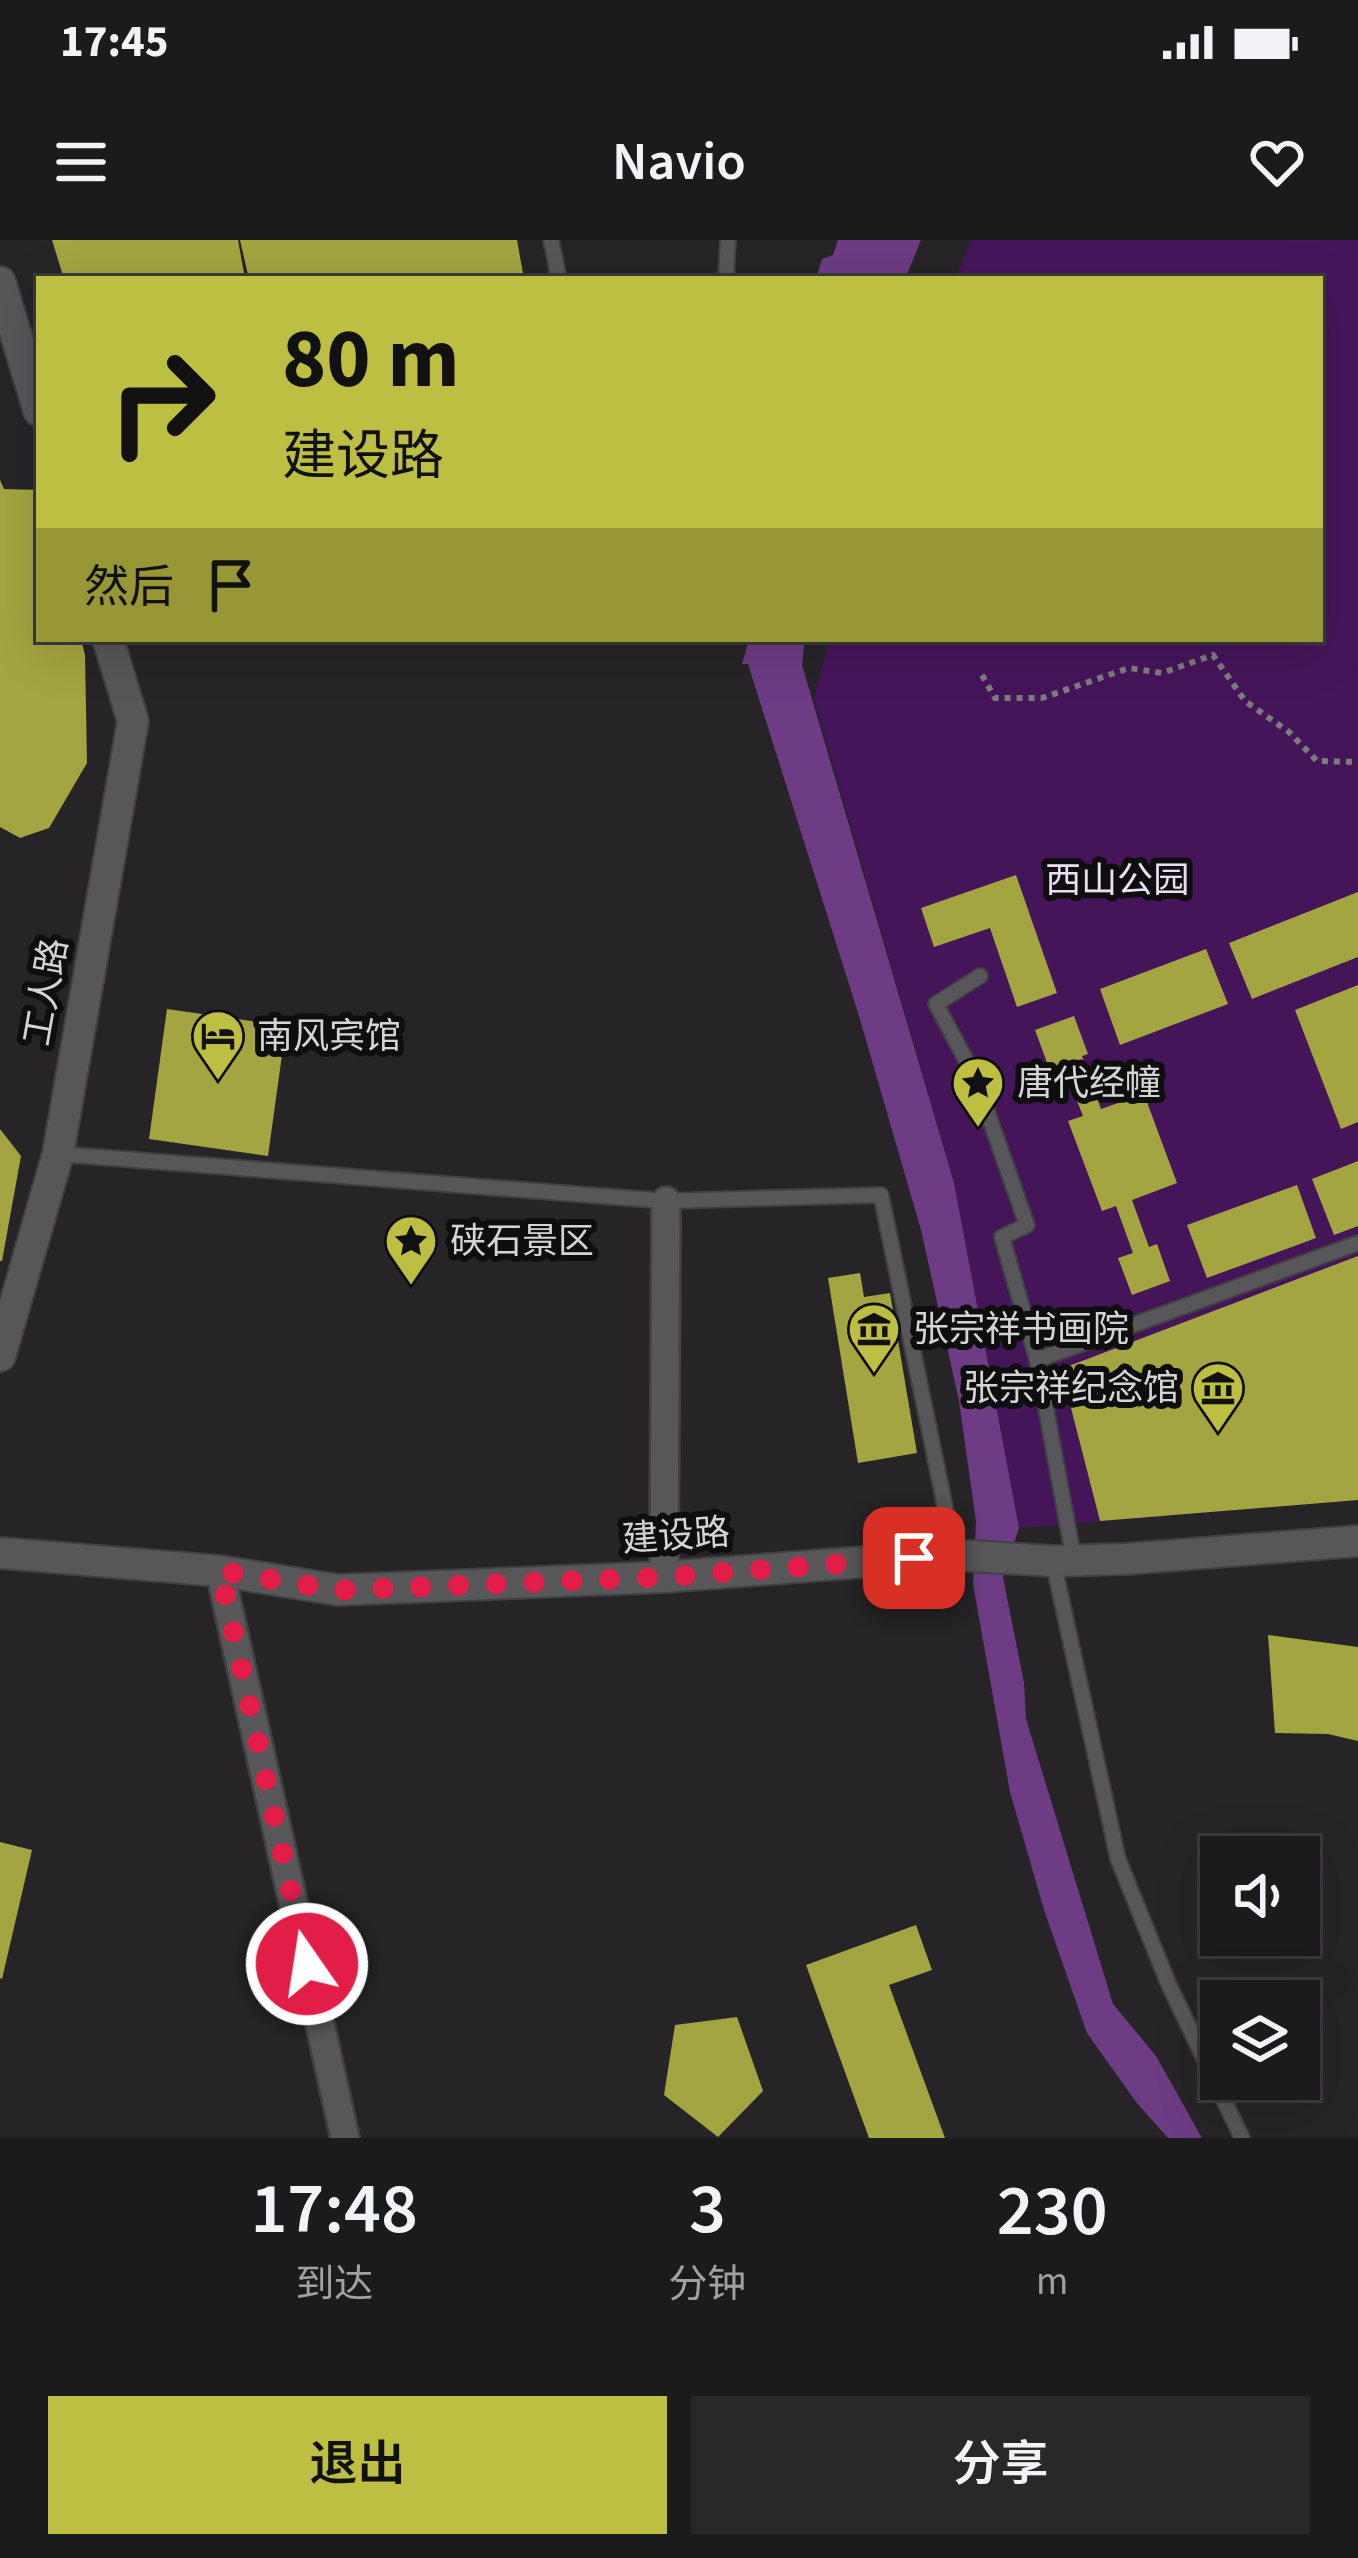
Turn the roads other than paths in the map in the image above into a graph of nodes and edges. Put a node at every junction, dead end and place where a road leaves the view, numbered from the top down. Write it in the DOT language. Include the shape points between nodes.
graph roads {
  1 [pos="551,240"];
  2 [pos="728,240"];
  3 [pos="558,276"];
  4 [pos="726,276"];
  5 [pos="0,282"];
  6 [pos="36,401"];
  7 [pos="109,642"];
  8 [pos="980,976"];
  9 [pos="58,1154"];
  10 [pos="666,1201"];
  11 [pos="1358,1243"];
  12 [pos="0,1355"];
  13 [pos="1037,1360"];
  14 [pos="1358,1540"];
  15 [pos="0,1553"];
  16 [pos="955,1555"];
  17 [pos="1063,1561"];
  18 [pos="220,1571"];
  19 [pos="664,1577"];
  20 [pos="345,2138"];
  21 [pos="1242,2138"];
  1 -- 3 [label="lane"];
  2 -- 4 [label="lane"];
  5 -- 6 [label="street"];
  7 -- 9 [label="street, 工人路" via="133,721"];
  8 -- 13 [label="lane" via="936,1004 975,1077 1027,1225 1002,1237"];
  9 -- 10 [label="lane"];
  9 -- 12 [label="street, 工人路"];
  10 -- 16 [label="lane" via="881,1195"];
  10 -- 19 [label="street"];
  11 -- 13 [label="lane"];
  13 -- 17 [label="lane"];
  14 -- 17 [label="street, 建设路"];
  15 -- 18 [label="street, 建设路"];
  16 -- 17 [label="street, 建设路"];
  16 -- 19 [label="street, 建设路"];
  17 -- 21 [label="lane" via="1118,1859"];
  18 -- 19 [label="street, 建设路" via="338,1590"];
  18 -- 20 [label="street"];
}
